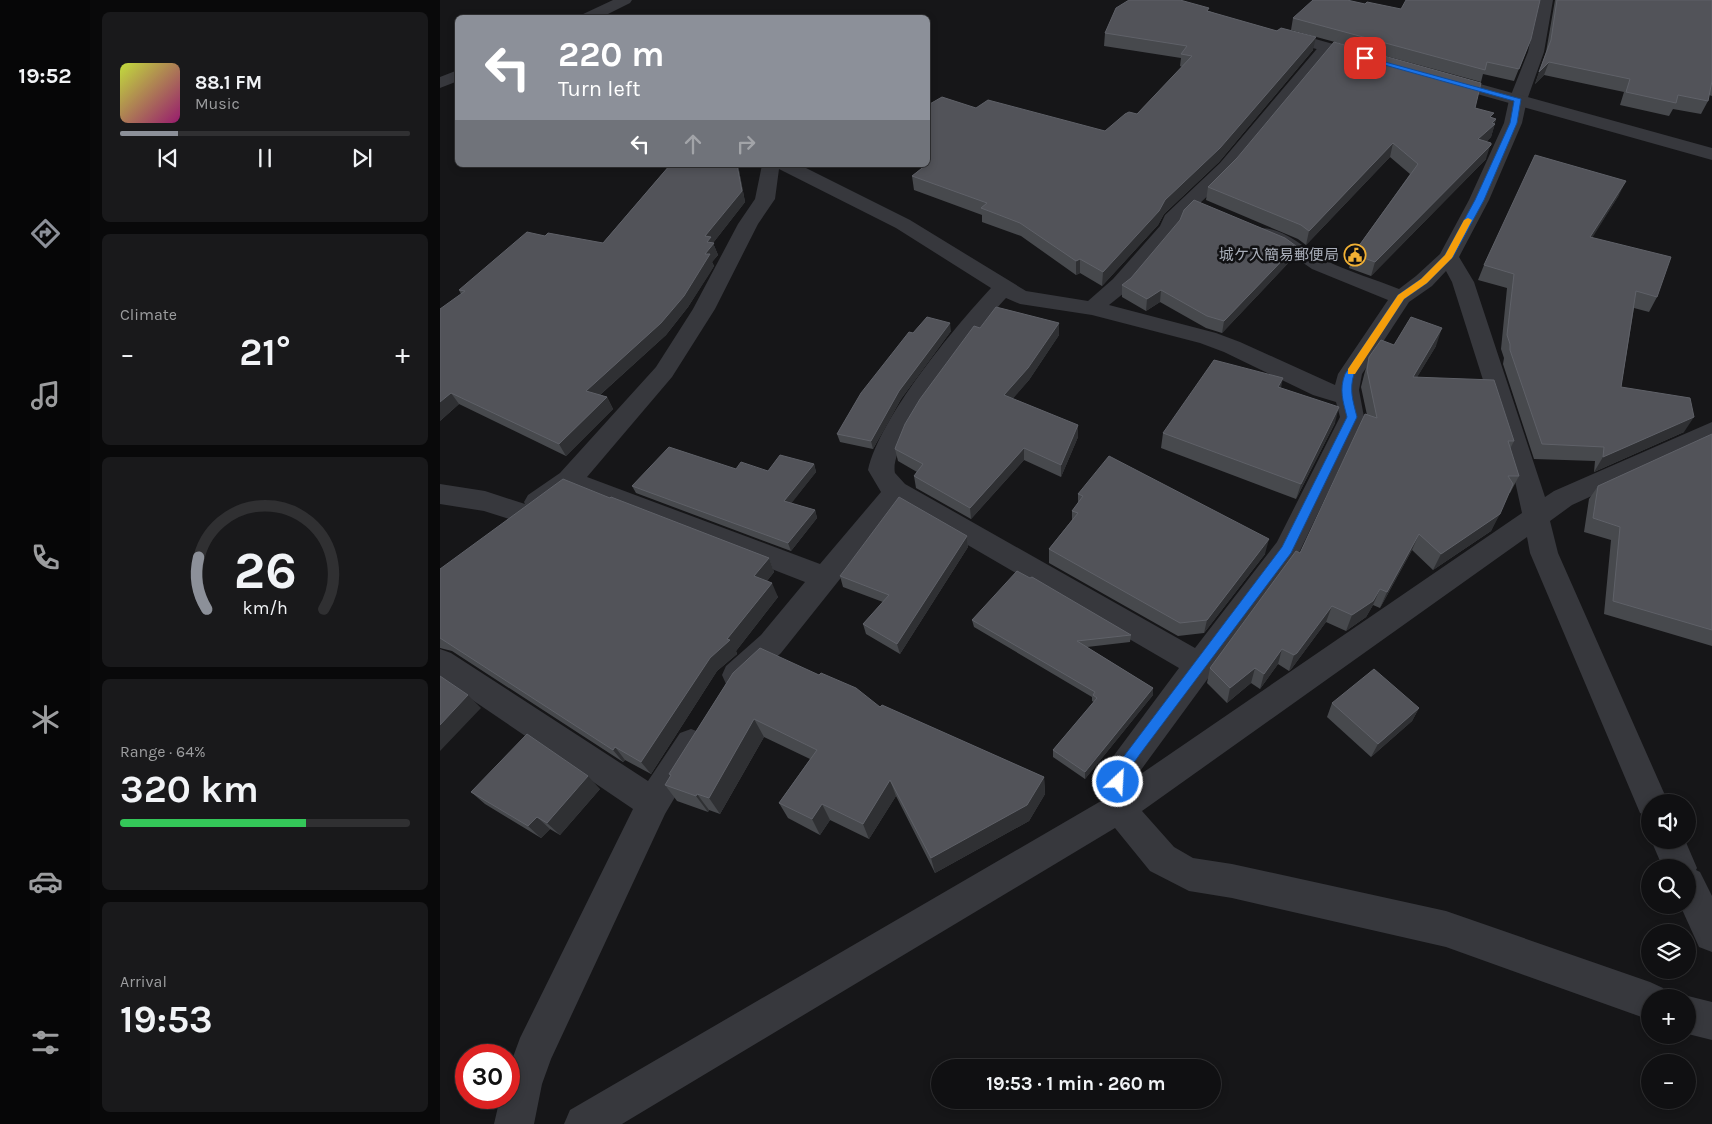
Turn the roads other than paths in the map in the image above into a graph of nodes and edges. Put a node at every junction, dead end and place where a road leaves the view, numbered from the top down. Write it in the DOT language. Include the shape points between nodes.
graph roads {
  1 [pos="625,0"];
  2 [pos="1546,0"];
  3 [pos="591,15"];
  4 [pos="1261,29"];
  5 [pos="1327,47"];
  6 [pos="1384,63"];
  7 [pos="455,76"];
  8 [pos="1432,76"];
  9 [pos="440,83"];
  10 [pos="1518,100"];
  11 [pos="1712,154"];
  12 [pos="772,167"];
  13 [pos="789,167"];
  14 [pos="1244,226"];
  15 [pos="1448,257"];
  16 [pos="1002,288"];
  17 [pos="1401,297"];
  18 [pos="1092,308"];
  19 [pos="1346,397"];
  20 [pos="1712,431"];
  21 [pos="569,480"];
  22 [pos="896,491"];
  23 [pos="440,494"];
  24 [pos="522,512"];
  25 [pos="1536,517"];
  26 [pos="500,529"];
  27 [pos="825,578"];
  28 [pos="440,662"];
  29 [pos="1199,665"];
  30 [pos="1649,794"];
  31 [pos="653,803"];
  32 [pos="1118,808"];
  33 [pos="1696,901"];
  34 [pos="1712,934"];
  35 [pos="1641,999"];
  36 [pos="1696,1017"];
  37 [pos="1712,1021"];
  38 [pos="514,1124"];
  39 [pos="584,1124"];
  1 -- 3 [label="street"];
  2 -- 10 [label="street" via="1536,52"];
  4 -- 5 [label="street"];
  5 -- 6 [label="street"];
  5 -- 18 [label="street" via="1198,206 1172,219 1170,227 1130,274"];
  7 -- 9 [label="street"];
  8 -- 10 [label="street"];
  10 -- 11 [label="street"];
  10 -- 15 [label="street" via="1513,123 1480,200"];
  12 -- 21 [label="street" via="765,199 748,224 704,309 664,372"];
  13 -- 16 [label="street" via="903,224 969,263"];
  14 -- 17 [label="street" via="1290,245 1319,265"];
  15 -- 17 [label="street" via="1424,281"];
  15 -- 25 [label="street" via="1463,282 1528,481"];
  16 -- 18 [label="street" via="1020,297"];
  16 -- 22 [label="street" via="961,336 902,420 881,469 886,482"];
  17 -- 19 [label="street" via="1350,374"];
  18 -- 19 [label="street" via="1208,338"];
  19 -- 29 [label="street" via="1352,417 1287,550"];
  20 -- 25 [label="street" via="1564,498"];
  21 -- 24 [label="street"];
  21 -- 27 [label="street"];
  22 -- 27 [label="street"];
  22 -- 29 [label="street"];
  23 -- 24 [label="street" via="485,500"];
  24 -- 26 [label="street"];
  25 -- 30 [label="street" via="1544,553"];
  25 -- 32 [label="street"];
  27 -- 31 [label="street" via="771,644 730,681"];
  28 -- 31 [label="street"];
  29 -- 32 [label="street" via="1120,772 1116,792"];
  31 -- 38 [label="street" via="534,1052 522,1084"];
  32 -- 35 [label="street" via="1162,859 1189,874 1446,930"];
  32 -- 39 [label="street"];
  33 -- 34 [label="street"];
  36 -- 37 [label="street"];
}
